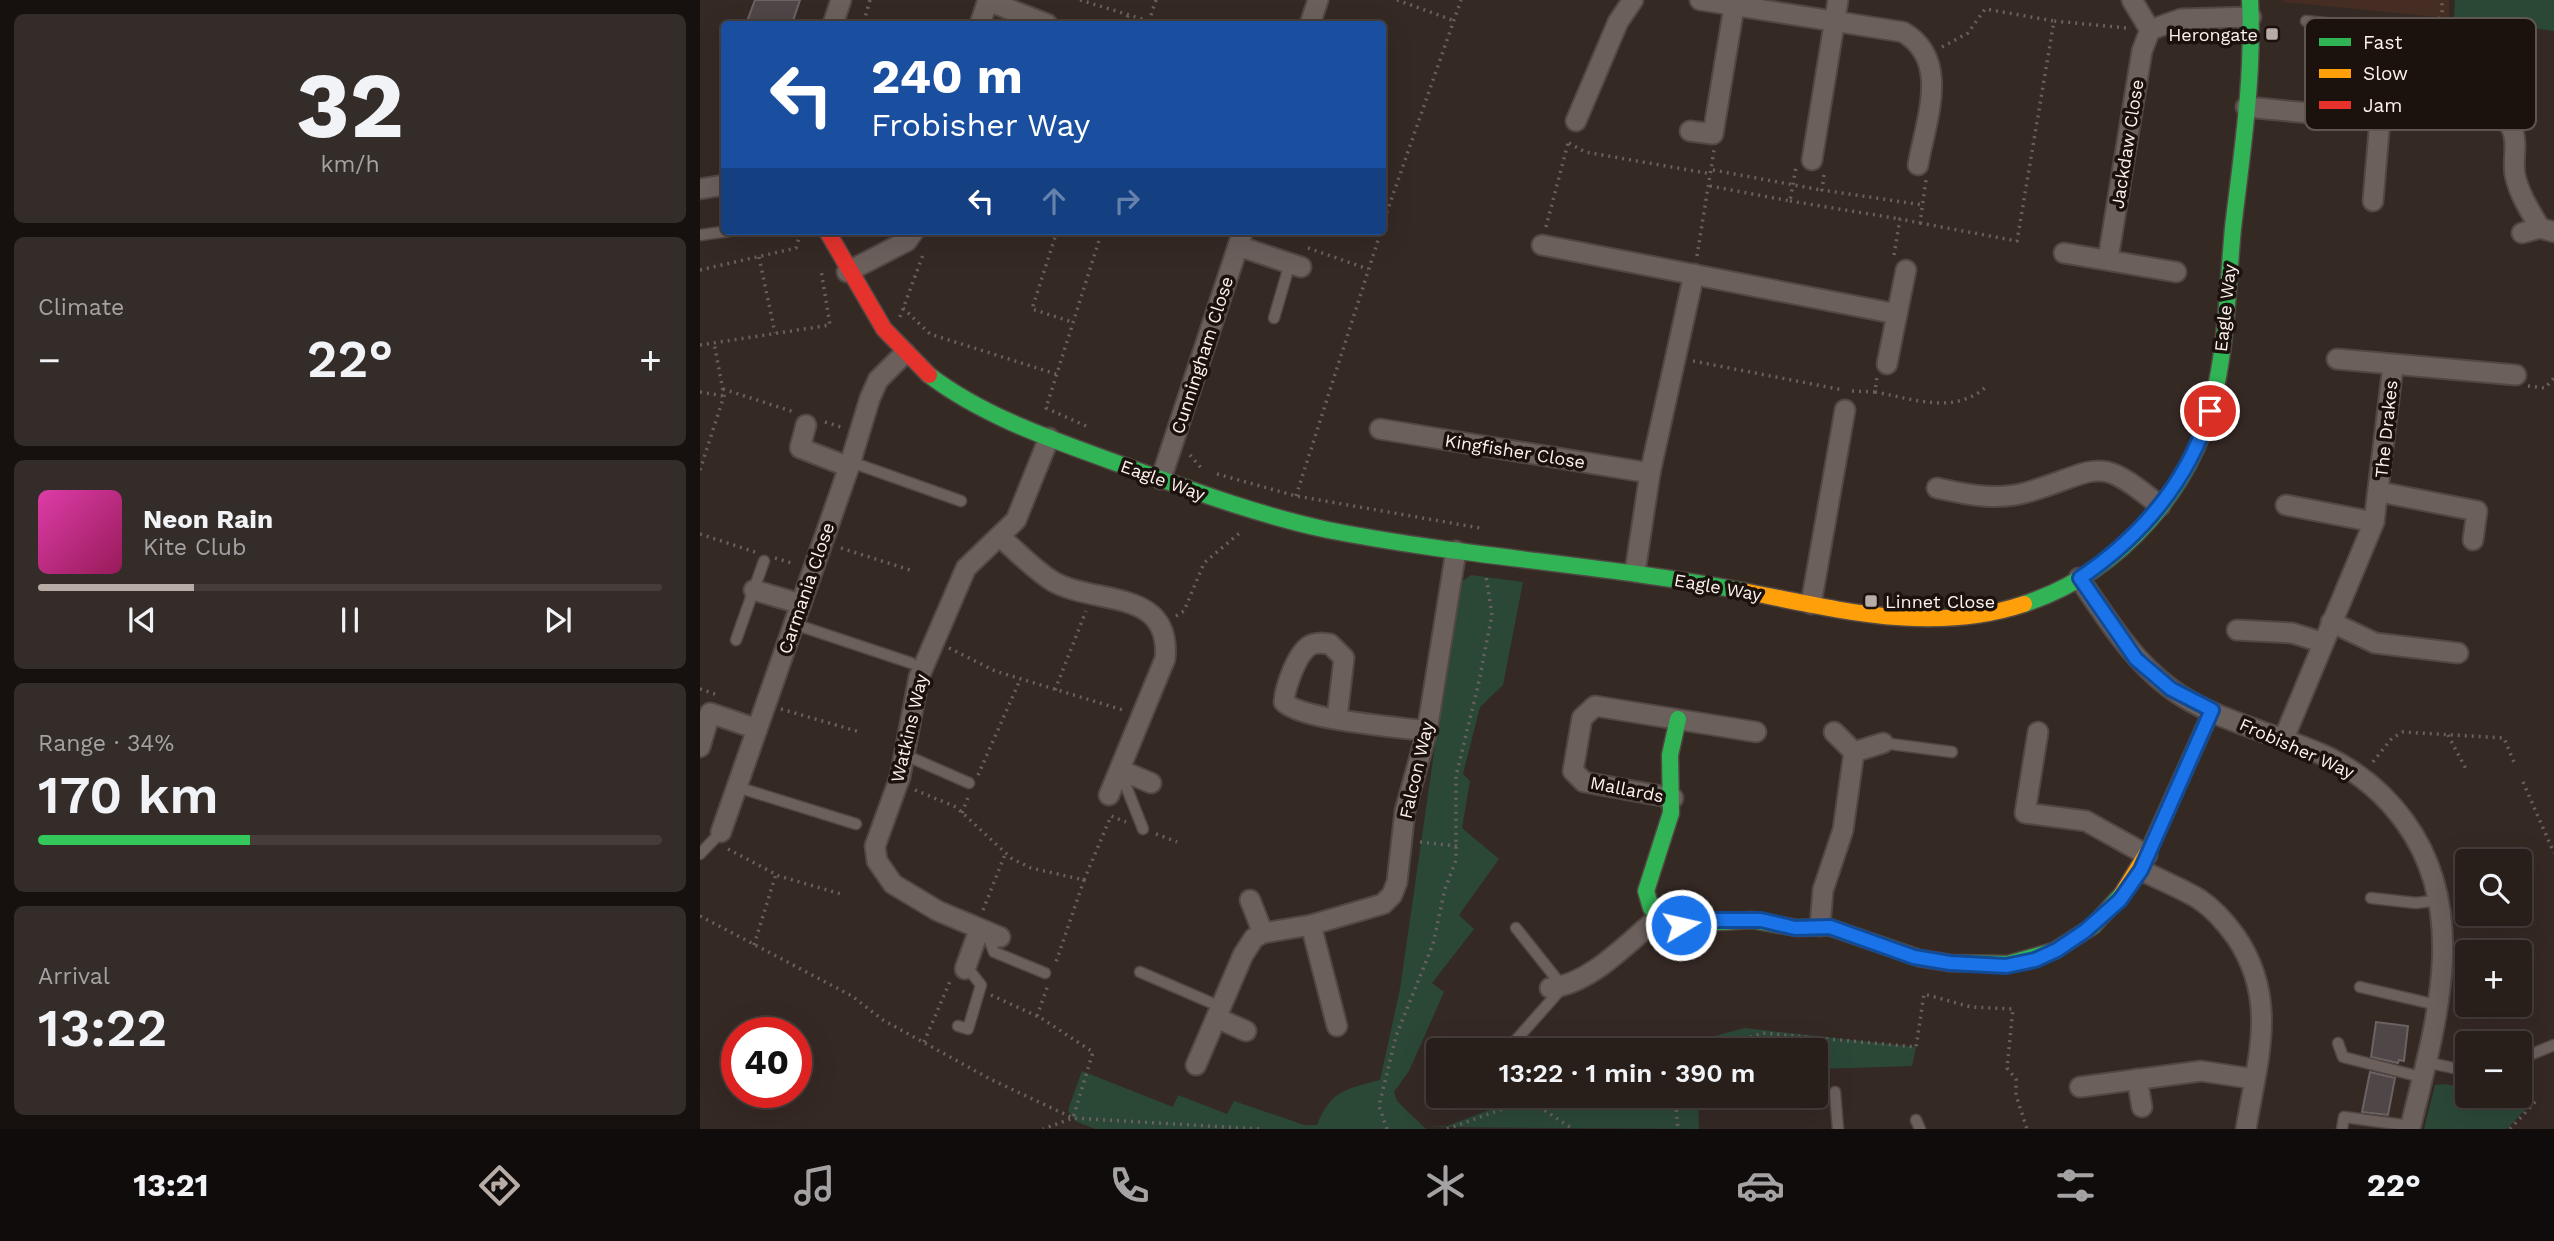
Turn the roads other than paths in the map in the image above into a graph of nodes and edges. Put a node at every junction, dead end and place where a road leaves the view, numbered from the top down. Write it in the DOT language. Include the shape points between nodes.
graph roads {
  1 [pos="841,0"];
  2 [pos="988,0"];
  3 [pos="1318,0"];
  4 [pos="1633,0"];
  5 [pos="1700,0"];
  6 [pos="2132,0"];
  7 [pos="1734,7"];
  8 [pos="2250,9"];
  9 [pos="1837,10"];
  10 [pos="834,21"];
  11 [pos="982,21"];
  12 [pos="1040,21"];
  13 [pos="1311,21"];
  14 [pos="2150,30"];
  15 [pos="2246,107"];
  16 [pos="2305,112"];
  17 [pos="1576,121"];
  18 [pos="2379,130"];
  19 [pos="2512,130"];
  20 [pos="1690,131"];
  21 [pos="1812,161"];
  22 [pos="1918,165"];
  23 [pos="721,186"];
  24 [pos="700,189"];
  25 [pos="2373,201"];
  26 [pos="2539,231"];
  27 [pos="721,232"];
  28 [pos="700,235"];
  29 [pos="829,235"];
  30 [pos="920,237"];
  31 [pos="1240,238"];
  32 [pos="1542,245"];
  33 [pos="2064,253"];
  34 [pos="2108,259"];
  35 [pos="1295,265"];
  36 [pos="1906,270"];
  37 [pos="847,272"];
  38 [pos="2176,272"];
  39 [pos="1693,274"];
  40 [pos="1897,314"];
  41 [pos="1274,318"];
  42 [pos="899,346"];
  43 [pos="2337,359"];
  44 [pos="1887,364"];
  45 [pos="2393,366"];
  46 [pos="2516,375"];
  47 [pos="1847,400"];
  48 [pos="806,425"];
  49 [pos="1380,429"];
  50 [pos="1049,438"];
  51 [pos="850,464"];
  52 [pos="1650,473"];
  53 [pos="1161,479"];
  54 [pos="1937,488"];
  55 [pos="2380,492"];
  56 [pos="961,500"];
  57 [pos="2286,505"];
  58 [pos="2160,506"];
  59 [pos="2374,522"];
  60 [pos="1000,537"];
  61 [pos="2473,540"];
  62 [pos="1456,551"];
  63 [pos="765,561"];
  64 [pos="1635,572"];
  65 [pos="2080,578"];
  66 [pos="754,590"];
  67 [pos="800,604"];
  68 [pos="1811,604"];
  69 [pos="2330,622"];
  70 [pos="794,624"];
  71 [pos="2237,630"];
  72 [pos="736,640"];
  73 [pos="2321,642"];
  74 [pos="2458,653"];
  75 [pos="911,663"];
  76 [pos="2212,710"];
  77 [pos="1337,718"];
  78 [pos="1678,719"];
  79 [pos="757,729"];
  80 [pos="1427,731"];
  81 [pos="1756,732"];
  82 [pos="1834,732"];
  83 [pos="2038,733"];
  84 [pos="2284,738"];
  85 [pos="1883,743"];
  86 [pos="700,747"];
  87 [pos="1854,752"];
  88 [pos="1952,752"];
  89 [pos="905,755"];
  90 [pos="1120,770"];
  91 [pos="972,782"];
  92 [pos="1151,783"];
  93 [pos="737,788"];
  94 [pos="1109,795"];
  95 [pos="1673,798"];
  96 [pos="856,824"];
  97 [pos="1143,829"];
  98 [pos="716,837"];
  99 [pos="700,854"];
  100 [pos="2144,863"];
  101 [pos="2371,898"];
  102 [pos="1250,900"];
  103 [pos="2440,900"];
  104 [pos="1659,917"];
  105 [pos="1311,925"];
  106 [pos="1820,926"];
  107 [pos="1516,928"];
  108 [pos="986,932"];
  109 [pos="1263,933"];
  110 [pos="966,967"];
  111 [pos="1140,972"];
  112 [pos="1045,973"];
  113 [pos="2360,987"];
  114 [pos="1557,988"];
  115 [pos="2437,1005"];
  116 [pos="1219,1013"];
  117 [pos="958,1026"];
  118 [pos="1336,1026"];
  119 [pos="1246,1031"];
  120 [pos="1517,1038"];
  121 [pos="2338,1043"];
  122 [pos="2554,1045"];
  123 [pos="2532,1054"];
  124 [pos="1196,1065"];
  125 [pos="2422,1069"];
  126 [pos="2455,1070"];
  127 [pos="2137,1079"];
  128 [pos="2254,1079"];
  129 [pos="2080,1087"];
  130 [pos="1835,1092"];
  131 [pos="2142,1107"];
  132 [pos="2411,1127"];
  133 [pos="1838,1129"];
  134 [pos="2246,1129"];
  135 [pos="2342,1129"];
  1 -- 10 [label="street"];
  2 -- 11 [label="street"];
  2 -- 12 [label="street"];
  3 -- 13 [label="street"];
  4 -- 17 [label="street" via="1618,22"];
  5 -- 7 [label="street"];
  6 -- 14 [label="street"];
  7 -- 9 [label="street"];
  7 -- 20 [label="street" via="1713,134"];
  8 -- 14 [label="street" via="2181,19"];
  8 -- 15 [label="street, Eagle Way"];
  9 -- 21 [label="street"];
  9 -- 22 [label="street" via="1903,32 1919,41 1928,55 1933,75"];
  14 -- 34 [label="street, Jackdaw Close" via="2142,51"];
  15 -- 16 [label="street"];
  15 -- 58 [label="street, Eagle Way" via="2218,378 2197,447"];
  18 -- 25 [label="street"];
  19 -- 26 [label="street" via="2515,174"];
  23 -- 24 [label="street"];
  27 -- 28 [label="lane"];
  29 -- 37 [label="street, Eagle Way"];
  30 -- 37 [label="street"];
  31 -- 35 [label="street"];
  31 -- 53 [label="street, Cunningham Close"];
  32 -- 39 [label="street"];
  33 -- 34 [label="street"];
  34 -- 38 [label="street"];
  35 -- 41 [label="lane"];
  36 -- 40 [label="street"];
  37 -- 42 [label="street, Eagle Way"];
  39 -- 40 [label="street"];
  39 -- 52 [label="street"];
  40 -- 44 [label="street"];
  42 -- 50 [label="street, Eagle Way" via="929,376 981,408"];
  42 -- 51 [label="street, Carmania Close" via="870,398"];
  43 -- 45 [label="street, The Drakes"];
  45 -- 46 [label="street, The Drakes"];
  45 -- 55 [label="street, The Drakes"];
  47 -- 68 [label="street"];
  48 -- 51 [label="street" via="800,448"];
  49 -- 52 [label="street, Kingfisher Close"];
  50 -- 53 [label="street, Eagle Way"];
  50 -- 60 [label="street, Watkins Way" via="1016,520"];
  51 -- 56 [label="lane"];
  51 -- 67 [label="street, Carmania Close"];
  52 -- 64 [label="street"];
  53 -- 62 [label="street, Eagle Way" via="1289,521"];
  54 -- 58 [label="street" via="1973,496 2010,495 2080,472 2107,471 2121,475"];
  55 -- 59 [label="street, The Drakes"];
  55 -- 61 [label="street, The Drakes" via="2477,511"];
  57 -- 59 [label="street"];
  58 -- 65 [label="street, Eagle Way" via="2126,544"];
  59 -- 69 [label="street, The Drakes"];
  60 -- 89 [label="street, Watkins Way" via="966,568 919,677"];
  60 -- 90 [label="street" via="1051,581 1140,608 1160,624 1167,645 1165,659"];
  62 -- 64 [label="street, Eagle Way"];
  62 -- 80 [label="street, Falcon Way"];
  63 -- 66 [label="lane"];
  64 -- 68 [label="street, Eagle Way"];
  65 -- 68 [label="street, Eagle Way" via="2010,608 1965,618 1893,618"];
  65 -- 76 [label="street, Frobisher Way" via="2136,659 2171,689"];
  66 -- 67 [label="street"];
  66 -- 72 [label="lane"];
  67 -- 70 [label="street, Carmania Close"];
  69 -- 73 [label="street, The Drakes"];
  69 -- 74 [label="street" via="2375,643"];
  70 -- 75 [label="lane"];
  70 -- 79 [label="street, Carmania Close"];
  71 -- 73 [label="street" via="2292,633"];
  73 -- 84 [label="street, The Drakes"];
  76 -- 84 [label="street, Frobisher Way"];
  76 -- 100 [label="street"];
  77 -- 80 [label="street"];
  78 -- 81 [label="street, Mallards"];
  78 -- 95 [label="street, Mallards" via="1670,757"];
  78 -- 95 [label="street, Mallards" via="1595,705 1582,718 1573,771 1584,782"];
  79 -- 86 [label="street" via="710,713"];
  79 -- 93 [label="street, Carmania Close"];
  80 -- 105 [label="street, Falcon Way" via="1405,811 1392,895 1383,904"];
  82 -- 87 [label="street"];
  83 -- 100 [label="street" via="2025,813 2086,821"];
  84 -- 103 [label="street, Frobisher Way" via="2331,759 2376,787 2414,834"];
  85 -- 87 [label="street"];
  85 -- 88 [label="lane"];
  87 -- 106 [label="street" via="1843,830 1823,891"];
  89 -- 91 [label="lane"];
  89 -- 108 [label="street, Watkins Way" via="875,846 877,861 893,884"];
  90 -- 92 [label="street"];
  90 -- 94 [label="street"];
  90 -- 97 [label="lane"];
  93 -- 96 [label="lane"];
  93 -- 98 [label="street, Carmania Close"];
  95 -- 104 [label="street, Mallards" via="1664,840 1646,884 1646,897"];
  98 -- 99 [label="lane"];
  100 -- 106 [label="street" via="2120,900 2085,931 2035,960 2006,966 1914,957"];
  100 -- 128 [label="street" via="2226,922 2244,948 2263,1008"];
  101 -- 103 [label="lane"];
  102 -- 109 [label="street"];
  103 -- 115 [label="street, Frobisher Way" via="2444,947"];
  104 -- 106 [label="street" via="1681,925 1734,919 1795,928"];
  104 -- 114 [label="street" via="1583,978"];
  105 -- 109 [label="street, Falcon Way"];
  105 -- 118 [label="street"];
  107 -- 114 [label="lane"];
  108 -- 110 [label="street"];
  108 -- 112 [label="lane" via="994,952"];
  109 -- 116 [label="street" via="1243,955"];
  110 -- 117 [label="lane" via="981,985 968,1029"];
  111 -- 116 [label="lane"];
  113 -- 115 [label="lane"];
  114 -- 120 [label="lane"];
  115 -- 125 [label="street, Frobisher Way"];
  116 -- 119 [label="street"];
  116 -- 124 [label="street"];
  121 -- 125 [label="lane" via="2343,1057"];
  122 -- 123 [label="lane"];
  125 -- 126 [label="lane"];
  125 -- 132 [label="street, Frobisher Way"];
  127 -- 128 [label="street" via="2201,1071"];
  127 -- 129 [label="street"];
  127 -- 131 [label="street"];
  128 -- 134 [label="street"];
  130 -- 133 [label="lane"];
  132 -- 135 [label="lane" via="2344,1117"];
}
